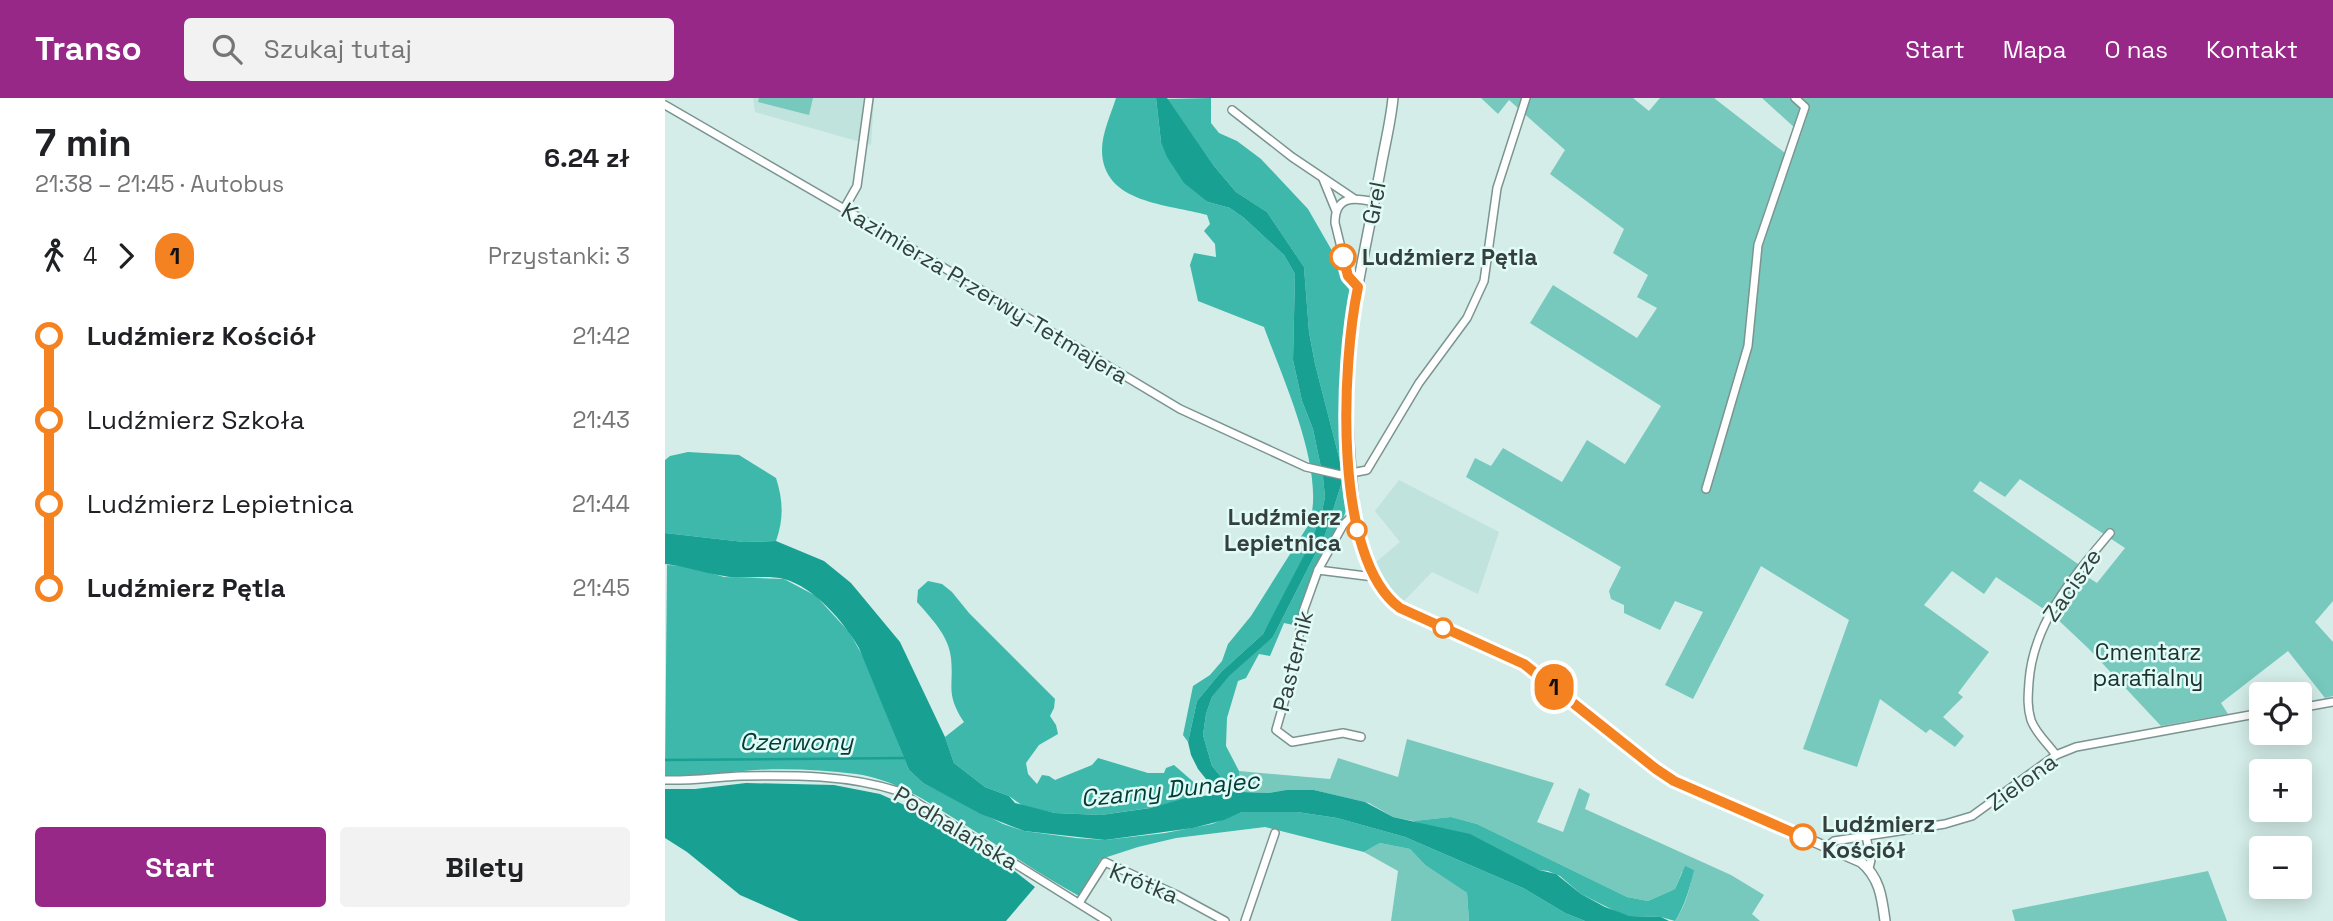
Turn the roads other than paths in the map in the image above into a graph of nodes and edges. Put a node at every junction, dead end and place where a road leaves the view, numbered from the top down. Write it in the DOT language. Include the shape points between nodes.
graph roads {
  1 [pos="869,98"];
  2 [pos="1392,98"];
  3 [pos="1526,98"];
  4 [pos="1795,98"];
  5 [pos="665,105"];
  6 [pos="1232,110"];
  7 [pos="1322,179"];
  8 [pos="1353,198"];
  9 [pos="1374,202"];
  10 [pos="844,209"];
  11 [pos="1336,211"];
  12 [pos="1358,287"];
  13 [pos="1348,475"];
  14 [pos="1706,489"];
  15 [pos="1354,514"];
  16 [pos="2109,533"];
  17 [pos="1318,570"];
  18 [pos="1374,577"];
  19 [pos="2333,702"];
  20 [pos="2312,706"];
  21 [pos="2249,715"];
  22 [pos="1361,737"];
  23 [pos="2056,755"];
  24 [pos="665,780"];
  25 [pos="1275,832"];
  26 [pos="1866,836"];
  27 [pos="1826,846"];
  28 [pos="1869,868"];
  29 [pos="1079,904"];
  30 [pos="1107,921"];
  31 [pos="1225,921"];
  32 [pos="1245,921"];
  33 [pos="1885,921"];
  1 -- 10 [label="street" via="857,186"];
  2 -- 9 [label="street, Grel"];
  3 -- 13 [label="street" via="1497,188 1484,281 1467,318 1419,383 1369,466 1364,472"];
  4 -- 14 [label="street" via="1805,107 1758,245 1748,346"];
  5 -- 10 [label="street, Kazimierza Przerwy-Tetmajera"];
  6 -- 7 [label="street"];
  7 -- 8 [label="street"];
  7 -- 11 [label="street"];
  8 -- 9 [label="street"];
  8 -- 11 [label="street"];
  9 -- 12 [label="street, Grel"];
  10 -- 13 [label="street, Kazimierza Przerwy-Tetmajera" via="1180,409 1296,464"];
  11 -- 12 [label="street" via="1348,276"];
  12 -- 13 [label="street, Grel" via="1346,389"];
  13 -- 15 [label="street"];
  15 -- 17 [label="street, Pasternik"];
  15 -- 18 [label="street"];
  16 -- 23 [label="street, Zacisze" via="2051,612 2030,672 2032,723"];
  17 -- 18 [label="street"];
  17 -- 22 [label="street, Pasternik" via="1304,609 1276,730 1292,742 1343,733"];
  18 -- 27 [label="street" via="1400,608 1524,664 1664,775"];
  19 -- 20 [label="street"];
  21 -- 23 [label="street, Zielona" via="2109,740"];
  23 -- 26 [label="street, Zielona" via="1972,816"];
  24 -- 29 [label="street, Podhalańska" via="798,776 852,779 898,791"];
  25 -- 32 [label="street"];
  26 -- 27 [label="street, Zielona"];
  26 -- 28 [label="street"];
  27 -- 28 [label="street"];
  28 -- 33 [label="street" via="1881,892"];
  29 -- 30 [label="street, Podhalańska"];
  29 -- 31 [label="street, Krótka" via="1105,862"];
}
